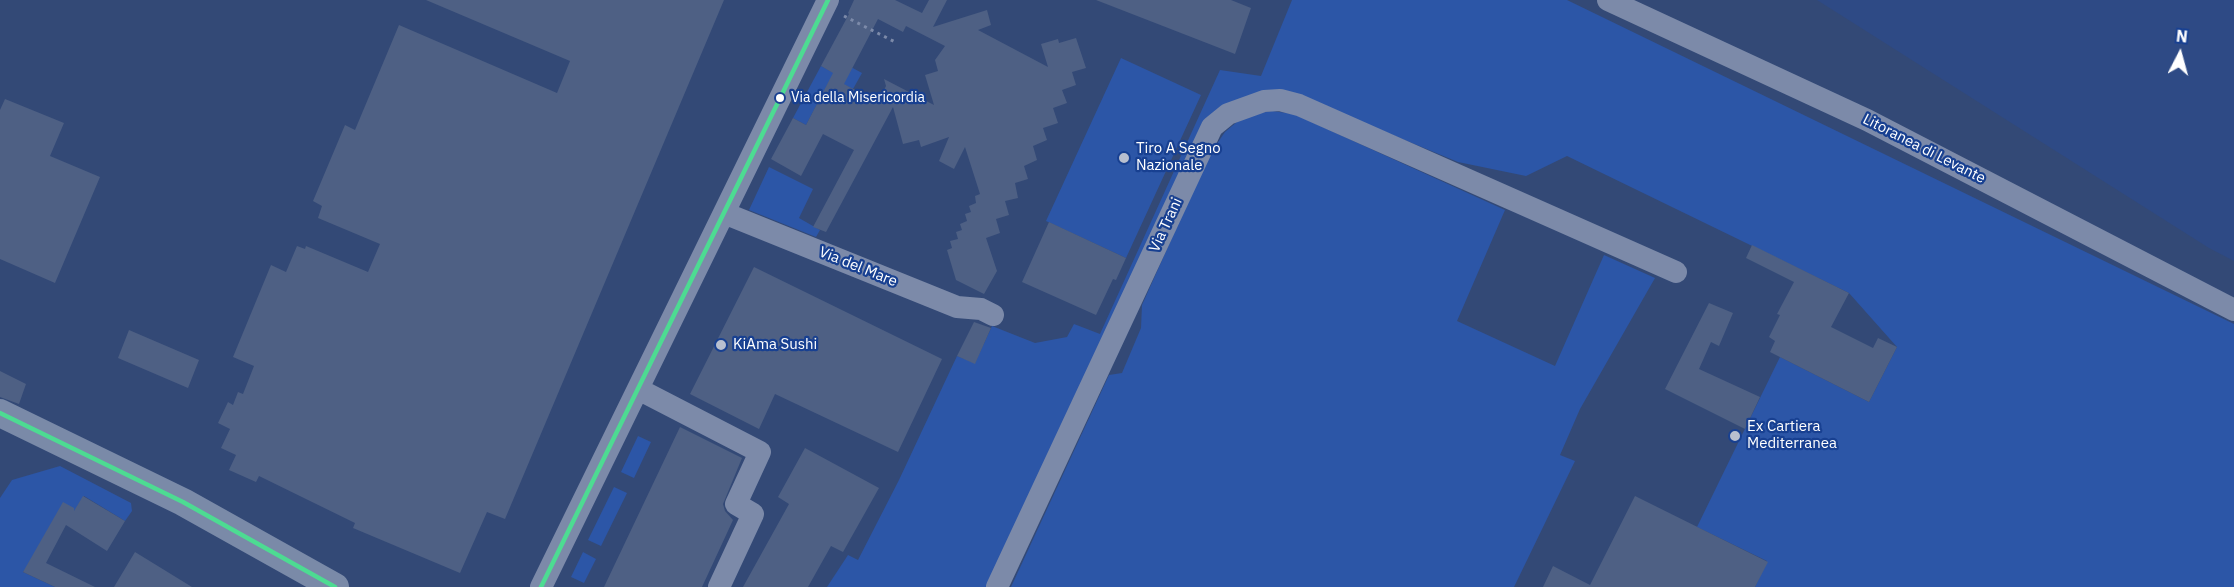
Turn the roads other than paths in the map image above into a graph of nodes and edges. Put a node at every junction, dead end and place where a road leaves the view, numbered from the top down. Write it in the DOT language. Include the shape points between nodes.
graph roads {
  1 [pos="828,0"];
  2 [pos="1608,0"];
  3 [pos="724,213"];
  4 [pos="1676,272"];
  5 [pos="2234,310"];
  6 [pos="993,315"];
  7 [pos="638,389"];
  8 [pos="0,413"];
  9 [pos="335,587"];
  10 [pos="542,587"];
  11 [pos="719,587"];
  12 [pos="997,587"];
  1 -- 3 [label="street"];
  2 -- 5 [label="street, Litoranea di Levante" via="1867,120"];
  3 -- 6 [label="street, Via del Mare" via="957,307 981,309"];
  3 -- 7 [label="street"];
  4 -- 12 [label="street, Via Trani" via="1299,105 1264,101 1228,114 1212,127"];
  7 -- 10 [label="street"];
  7 -- 11 [label="street" via="760,452 736,504 753,514"];
  8 -- 9 [label="main road" via="183,502"];
}
